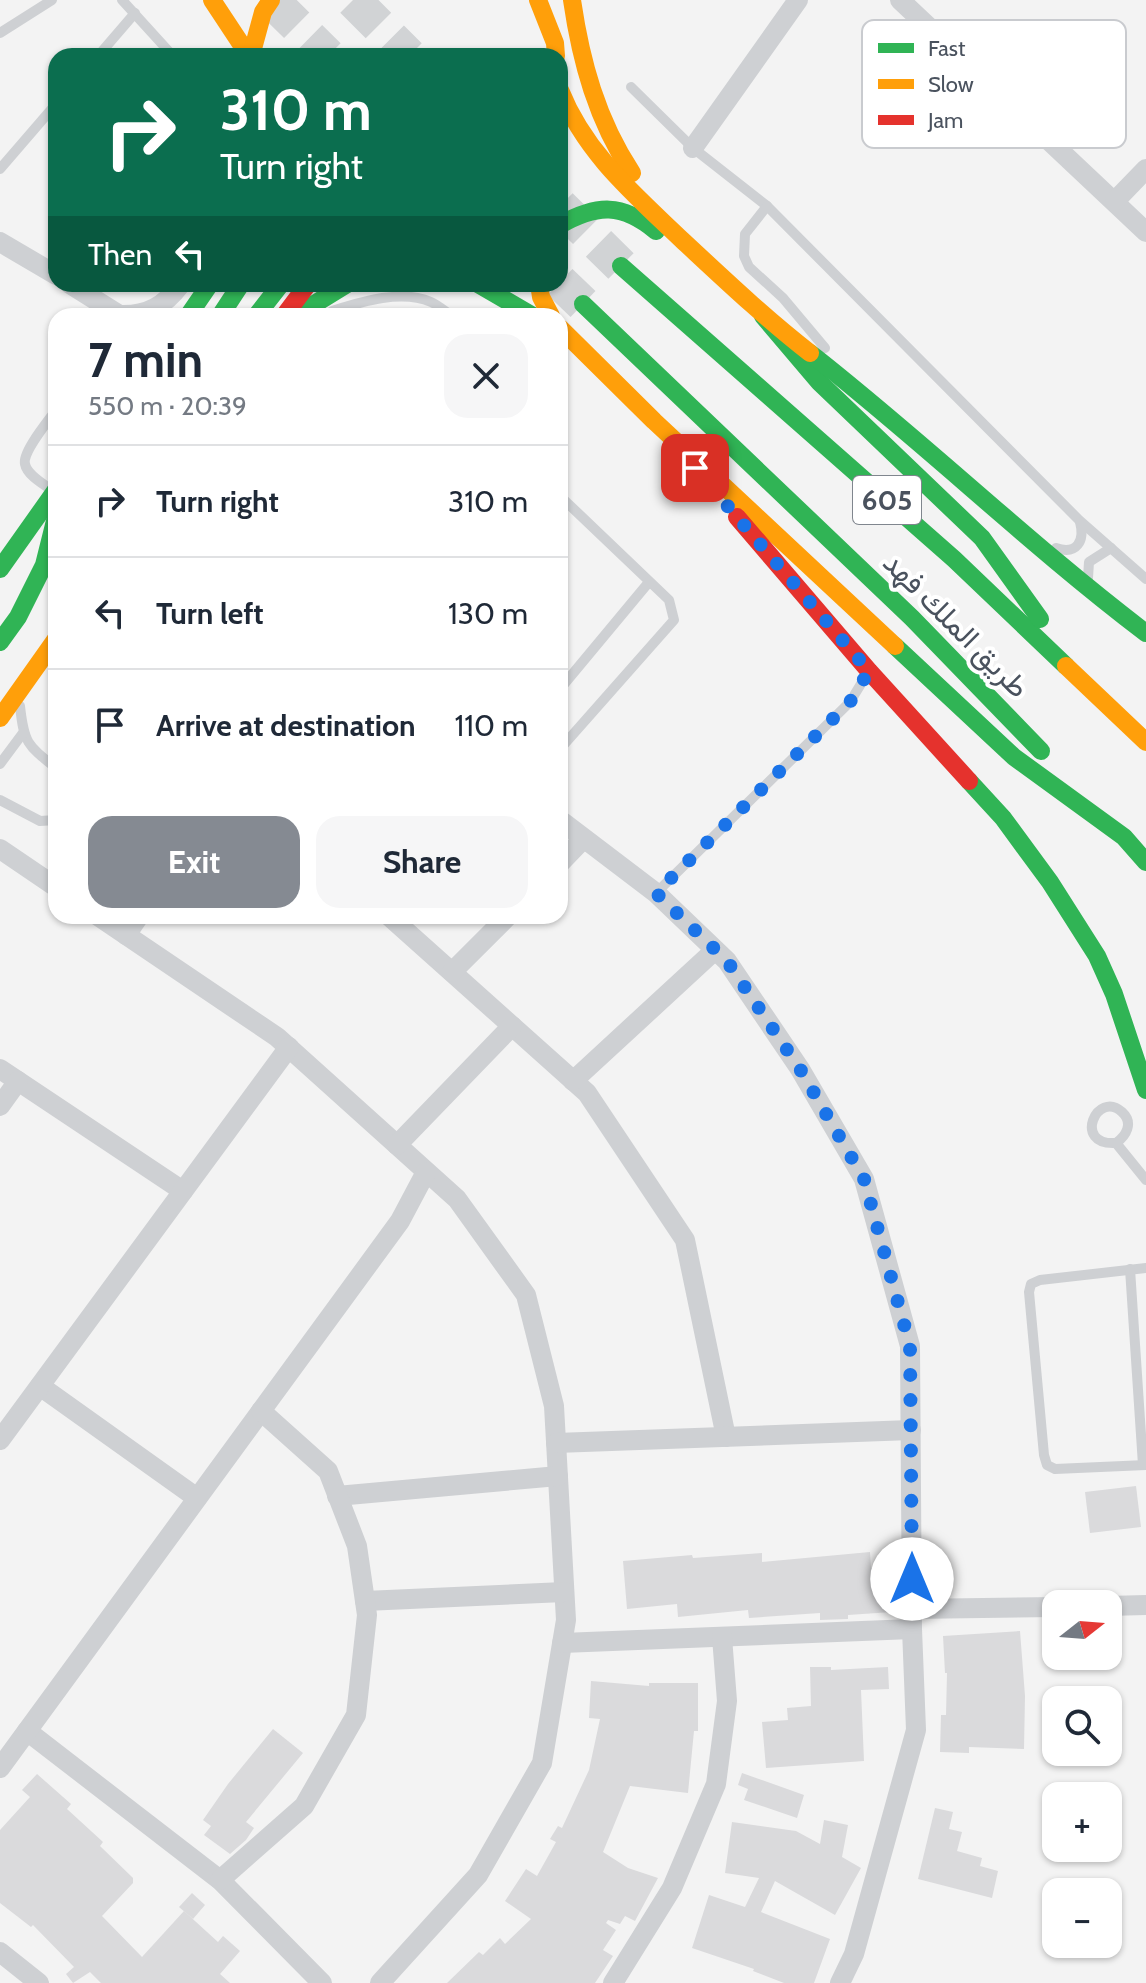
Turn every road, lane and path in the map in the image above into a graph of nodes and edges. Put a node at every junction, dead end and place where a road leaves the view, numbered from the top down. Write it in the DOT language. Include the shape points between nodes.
graph roads {
  1 [pos="52,0"];
  2 [pos="122,0"];
  3 [pos="212,0"];
  4 [pos="271,0"];
  5 [pos="572,0"];
  6 [pos="798,0"];
  7 [pos="900,0"];
  8 [pos="540,1"];
  9 [pos="135,13"];
  10 [pos="921,20"];
  11 [pos="0,33"];
  12 [pos="105,48"];
  13 [pos="166,48"];
  14 [pos="245,48"];
  15 [pos="252,48"];
  16 [pos="555,48"];
  17 [pos="631,87"];
  18 [pos="568,112"];
  19 [pos="48,113"];
  20 [pos="693,148"];
  21 [pos="1058,148"];
  22 [pos="0,169"];
  23 [pos="1146,169"];
  24 [pos="1115,201"];
  25 [pos="767,206"];
  26 [pos="568,220"];
  27 [pos="1146,232"];
  28 [pos="0,242"];
  29 [pos="621,266"];
  30 [pos="711,268"];
  31 [pos="48,270"];
  32 [pos="83,292"];
  33 [pos="174,292"];
  34 [pos="275,292"];
  35 [pos="334,292"];
  36 [pos="492,292"];
  37 [pos="520,292"];
  38 [pos="583,304"];
  39 [pos="110,308"];
  40 [pos="157,308"];
  41 [pos="262,308"];
  42 [pos="308,308"];
  43 [pos="345,308"];
  44 [pos="440,308"];
  45 [pos="519,308"];
  46 [pos="540,308"];
  47 [pos="756,310"];
  48 [pos="568,336"];
  49 [pos="868,398"];
  50 [pos="654,421"];
  51 [pos="48,422"];
  52 [pos="48,486"];
  53 [pos="48,501"];
  54 [pos="568,504"];
  55 [pos="1079,520"];
  56 [pos="1036,542"];
  57 [pos="1111,548"];
  58 [pos="48,549"];
  59 [pos="0,569"];
  60 [pos="1146,579"];
  61 [pos="649,582"];
  62 [pos="1091,591"];
  63 [pos="1146,633"];
  64 [pos="0,642"];
  65 [pos="48,650"];
  66 [pos="869,671"];
  67 [pos="568,679"];
  68 [pos="18,692"];
  69 [pos="1093,692"];
  70 [pos="0,718"];
  71 [pos="23,733"];
  72 [pos="568,740"];
  73 [pos="1146,742"];
  74 [pos="48,761"];
  75 [pos="0,764"];
  76 [pos="0,800"];
  77 [pos="48,820"];
  78 [pos="568,827"];
  79 [pos="1124,837"];
  80 [pos="583,839"];
  81 [pos="0,849"];
  82 [pos="568,855"];
  83 [pos="1146,860"];
  84 [pos="48,882"];
  85 [pos="656,893"];
  86 [pos="110,924"];
  87 [pos="134,924"];
  88 [pos="398,924"];
  89 [pos="500,924"];
  90 [pos="126,935"];
  91 [pos="714,951"];
  92 [pos="452,972"];
  93 [pos="512,1026"];
  94 [pos="289,1047"];
  95 [pos="0,1069"];
  96 [pos="18,1081"];
  97 [pos="573,1081"];
  98 [pos="1146,1090"];
  99 [pos="0,1106"];
  100 [pos="1116,1143"];
  101 [pos="397,1145"];
  102 [pos="426,1172"];
  103 [pos="1146,1180"];
  104 [pos="183,1191"];
  105 [pos="1146,1268"];
  106 [pos="1130,1269"];
  107 [pos="40,1386"];
  108 [pos="261,1411"];
  109 [pos="911,1430"];
  110 [pos="726,1437"];
  111 [pos="0,1440"];
  112 [pos="556,1443"];
  113 [pos="1144,1465"];
  114 [pos="558,1476"];
  115 [pos="337,1496"];
  116 [pos="197,1498"];
  117 [pos="564,1592"];
  118 [pos="365,1601"];
  119 [pos="1146,1605"];
  120 [pos="1122,1606"];
  121 [pos="1042,1608"];
  122 [pos="912,1619"];
  123 [pos="722,1637"];
  124 [pos="562,1643"];
  125 [pos="27,1731"];
  126 [pos="0,1768"];
  127 [pos="220,1880"];
  128 [pos="0,1952"];
  129 [pos="39,1983"];
  130 [pos="322,1983"];
  131 [pos="380,1983"];
  132 [pos="613,1983"];
  133 [pos="840,1983"];
  1 -- 11 [label="lane"];
  2 -- 9 [label="lane"];
  3 -- 14 [label="main road"];
  4 -- 15 [label="main road"];
  5 -- 30 [label="main road" via="585,71 612,141"];
  6 -- 20 [label="street"];
  7 -- 10 [label="street"];
  8 -- 16 [label="main road"];
  9 -- 12 [label="lane"];
  9 -- 13 [label="lane"];
  17 -- 20 [label="lane"];
  18 -- 30 [label="main road" via="592,150"];
  19 -- 22 [label="lane"];
  20 -- 25 [label="lane"];
  21 -- 24 [label="street"];
  23 -- 24 [label="street"];
  24 -- 27 [label="street"];
  25 -- 49 [label="lane" via="745,234 749,267 783,298"];
  25 -- 55 [label="lane"];
  26 -- 47 [label="main road" via="591,210 613,208 633,214 702,275"];
  28 -- 31 [label="street"];
  29 -- 69 [label="main road, طريق الملك فهد / 605" via="954,559"];
  30 -- 47 [label="main road"];
  32 -- 39 [label="street"];
  33 -- 40 [label="street"];
  34 -- 41 [label="main road"];
  35 -- 42 [label="main road"];
  36 -- 45 [label="main road"];
  37 -- 46 [label="main road"];
  38 -- 79 [label="main road, طريق الملك فهد / 605" via="912,618"];
  43 -- 44 [label="lane" via="387,298 431,302"];
  47 -- 49 [label="main road"];
  47 -- 69 [label="main road" via="819,382 982,538"];
  48 -- 50 [label="main road"];
  49 -- 56 [label="main road"];
  50 -- 66 [label="main road"];
  50 -- 79 [label="main road" via="1014,757"];
  51 -- 52 [label="lane" via="25,464"];
  53 -- 59 [label="main road"];
  54 -- 61 [label="lane"];
  55 -- 56 [label="lane" via="1083,535 1073,548 1064,551"];
  55 -- 57 [label="lane"];
  56 -- 62 [label="main road"];
  57 -- 60 [label="lane"];
  57 -- 62 [label="lane" via="1089,562"];
  58 -- 64 [label="main road" via="18,617"];
  61 -- 67 [label="lane"];
  61 -- 72 [label="lane" via="669,600 674,620"];
  62 -- 63 [label="main road"];
  65 -- 68 [label="main road"];
  66 -- 85 [label="lane" via="850,702"];
  66 -- 98 [label="main road" via="1003,818 1050,882 1097,956"];
  68 -- 70 [label="main road"];
  68 -- 71 [label="lane"];
  69 -- 73 [label="main road, طريق الملك فهد / 605"];
  71 -- 74 [label="lane"];
  71 -- 75 [label="lane"];
  76 -- 77 [label="lane"];
  78 -- 80 [label="street"];
  79 -- 83 [label="main road, طريق الملك فهد / 605"];
  80 -- 82 [label="street"];
  80 -- 85 [label="street"];
  81 -- 84 [label="street"];
  85 -- 91 [label="street"];
  86 -- 90 [label="street"];
  87 -- 90 [label="street"];
  88 -- 92 [label="street"];
  89 -- 92 [label="street"];
  90 -- 94 [label="street"];
  91 -- 97 [label="street"];
  91 -- 109 [label="street" via="727,961 800,1069 864,1179 910,1346"];
  92 -- 93 [label="street"];
  93 -- 97 [label="street"];
  93 -- 101 [label="street"];
  94 -- 101 [label="street"];
  94 -- 104 [label="street"];
  95 -- 96 [label="street"];
  96 -- 99 [label="street"];
  96 -- 104 [label="street"];
  97 -- 110 [label="street" via="587,1093 685,1240"];
  100 -- 103 [label="lane"];
  101 -- 102 [label="street"];
  102 -- 108 [label="street" via="400,1221"];
  102 -- 112 [label="street" via="457,1199 526,1295 554,1406"];
  104 -- 107 [label="street"];
  105 -- 106 [label="lane"];
  106 -- 113 [label="lane"];
  106 -- 113 [label="lane" via="1040,1280 1029,1292 1047,1465"];
  107 -- 111 [label="street"];
  107 -- 116 [label="street"];
  108 -- 115 [label="street" via="328,1471"];
  108 -- 116 [label="street"];
  109 -- 110 [label="street"];
  109 -- 122 [label="street"];
  110 -- 112 [label="street"];
  112 -- 114 [label="street"];
  114 -- 115 [label="street"];
  114 -- 117 [label="street"];
  115 -- 118 [label="street" via="357,1546"];
  116 -- 125 [label="street"];
  117 -- 118 [label="street"];
  117 -- 124 [label="street"];
  118 -- 127 [label="street" via="356,1715 304,1806"];
  119 -- 120 [label="street"];
  121 -- 122 [label="street"];
  122 -- 123 [label="street"];
  122 -- 133 [label="street" via="916,1730 854,1954"];
  123 -- 124 [label="street"];
  123 -- 132 [label="street" via="727,1701 716,1784 672,1888"];
  124 -- 131 [label="street" via="542,1763 478,1875"];
  125 -- 126 [label="street"];
  125 -- 127 [label="street"];
  127 -- 130 [label="street"];
  128 -- 129 [label="street"];
}
